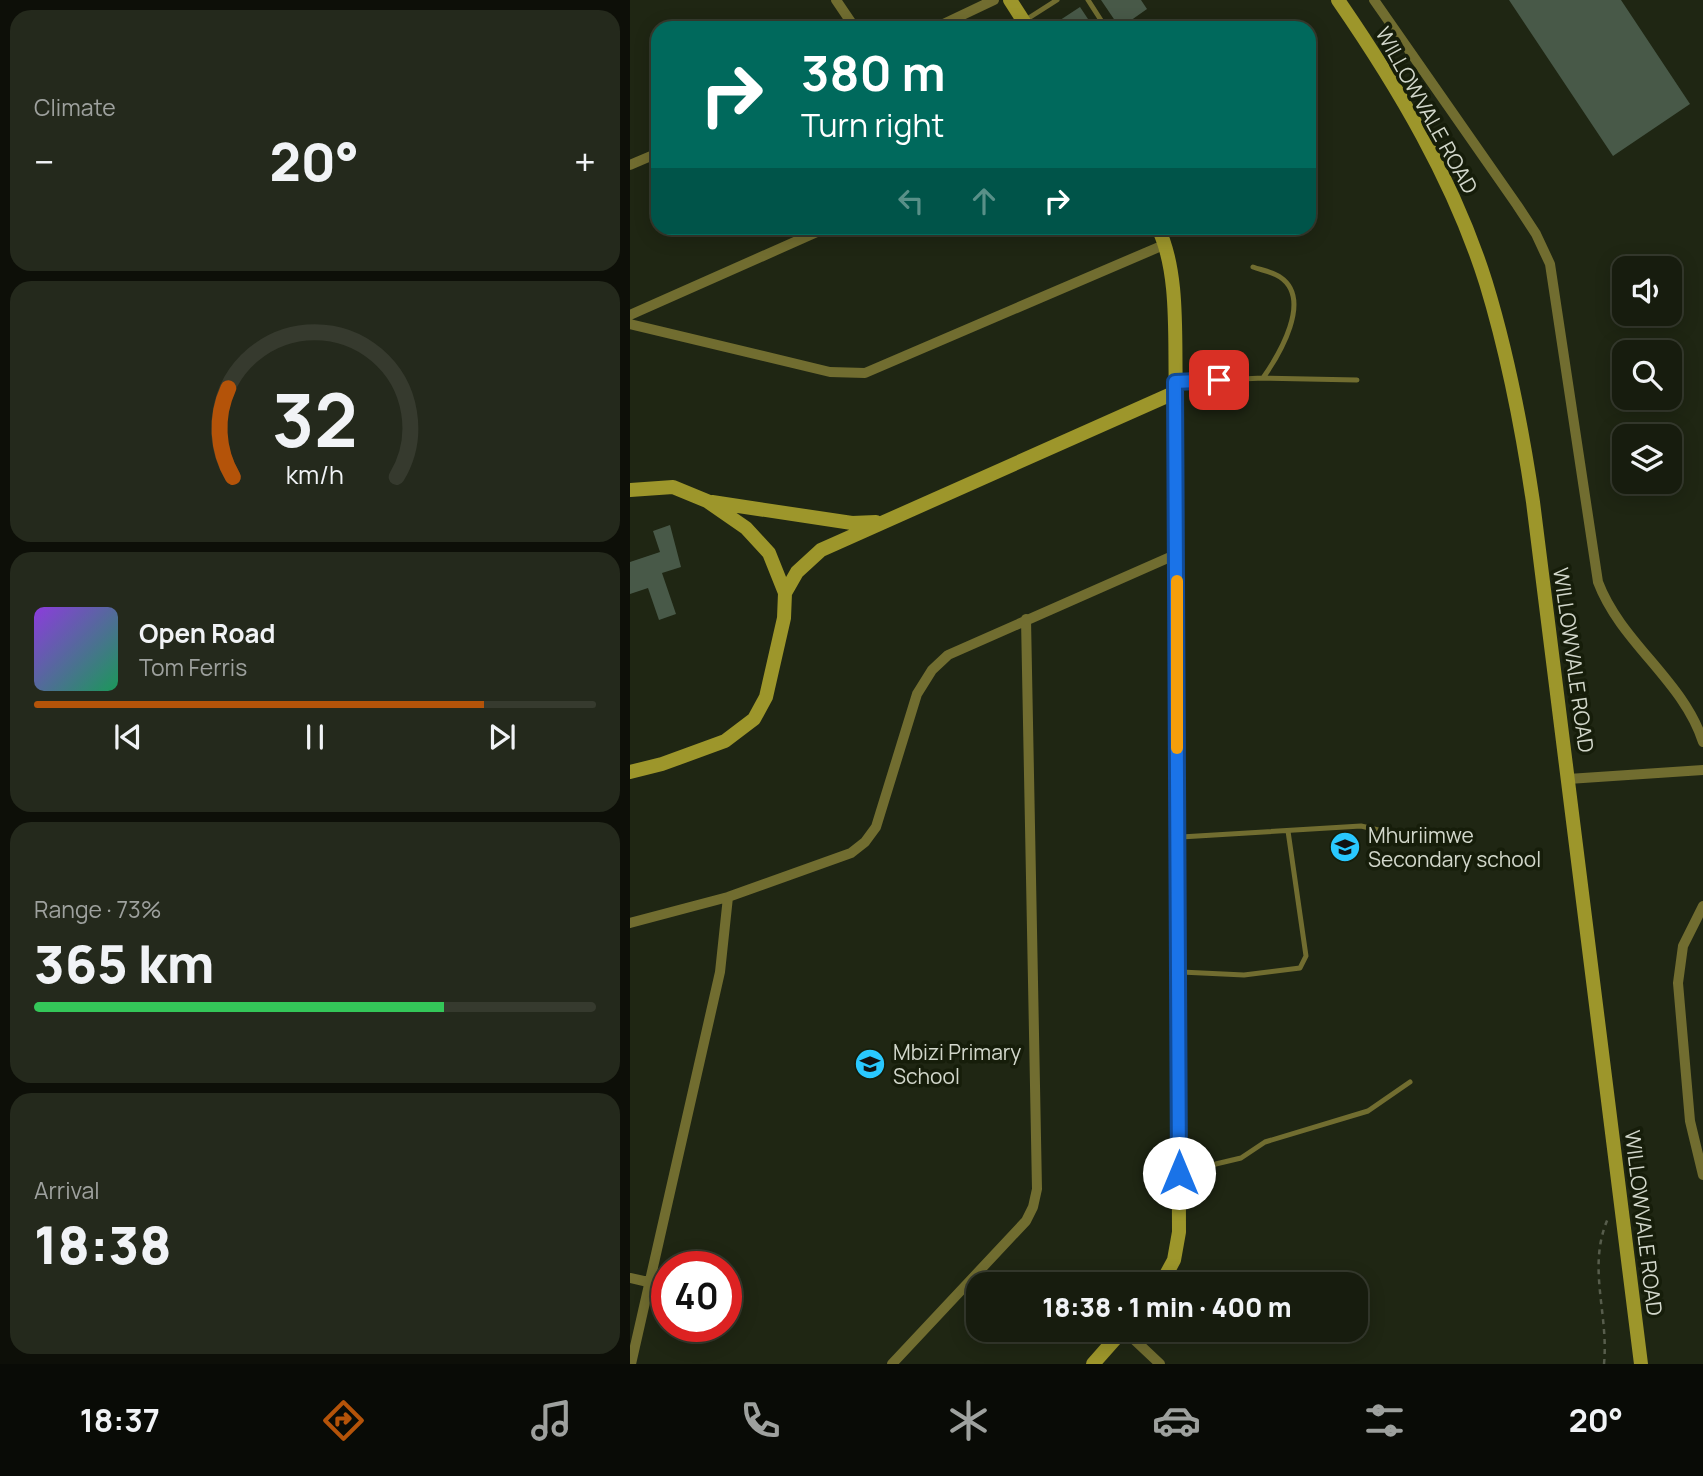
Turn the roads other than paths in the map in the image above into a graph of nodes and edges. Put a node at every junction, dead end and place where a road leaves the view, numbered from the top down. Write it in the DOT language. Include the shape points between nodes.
graph roads {
  1 [pos="836,0"];
  2 [pos="994,0"];
  3 [pos="1010,0"];
  4 [pos="1057,0"];
  5 [pos="1088,0"];
  6 [pos="1338,0"];
  7 [pos="1374,0"];
  8 [pos="850,21"];
  9 [pos="950,21"];
  10 [pos="1024,21"];
  11 [pos="1030,21"];
  12 [pos="1102,21"];
  13 [pos="651,156"];
  14 [pos="630,165"];
  15 [pos="810,235"];
  16 [pos="1162,235"];
  17 [pos="1166,244"];
  18 [pos="1253,267"];
  19 [pos="630,315"];
  20 [pos="630,324"];
  21 [pos="1263,378"];
  22 [pos="1357,380"];
  23 [pos="1175,387"];
  24 [pos="631,489"];
  25 [pos="707,501"];
  26 [pos="881,522"];
  27 [pos="1177,554"];
  28 [pos="785,593"];
  29 [pos="1026,619"];
  30 [pos="1703,743"];
  31 [pos="1703,770"];
  32 [pos="631,774"];
  33 [pos="1568,779"];
  34 [pos="1288,831"];
  35 [pos="1400,835"];
  36 [pos="1177,838"];
  37 [pos="729,897"];
  38 [pos="1703,906"];
  39 [pos="630,923"];
  40 [pos="1178,972"];
  41 [pos="1410,1082"];
  42 [pos="1179,1173"];
  43 [pos="1703,1175"];
  44 [pos="1168,1272"];
  45 [pos="630,1278"];
  46 [pos="648,1282"];
  47 [pos="1113,1342"];
  48 [pos="1137,1342"];
  49 [pos="631,1364"];
  50 [pos="892,1364"];
  51 [pos="1093,1364"];
  52 [pos="1160,1364"];
  53 [pos="1641,1364"];
  1 -- 8 [label="street"];
  2 -- 9 [label="street"];
  3 -- 10 [label="street"];
  4 -- 11 [label="lane"];
  5 -- 12 [label="lane"];
  6 -- 33 [label="street, WILLOWVALE ROAD" via="1422,136 1457,205 1486,282 1524,438"];
  7 -- 30 [label="street" via="1517,205 1550,264 1598,582 1615,617 1684,704"];
  13 -- 14 [label="street"];
  15 -- 19 [label="street"];
  16 -- 17 [label="street"];
  17 -- 20 [label="street" via="865,373 830,372"];
  17 -- 23 [label="street"];
  18 -- 21 [label="lane" via="1280,276 1292,290 1293,309 1278,356"];
  21 -- 22 [label="lane"];
  21 -- 23 [label="lane"];
  23 -- 26 [label="street"];
  23 -- 27 [label="street"];
  24 -- 25 [label="street" via="673,487"];
  25 -- 26 [label="street" via="852,523"];
  25 -- 28 [label="street" via="746,528 769,553"];
  26 -- 28 [label="street" via="821,550 797,572"];
  27 -- 29 [label="street"];
  27 -- 36 [label="street"];
  28 -- 32 [label="street" via="766,697 754,719 725,741"];
  29 -- 37 [label="street" via="948,655 932,670 917,694 876,827 865,842 851,853"];
  29 -- 50 [label="street" via="1037,1189 1026,1221"];
  31 -- 33 [label="street"];
  33 -- 53 [label="street, WILLOWVALE ROAD"];
  34 -- 35 [label="lane" via="1361,826"];
  34 -- 36 [label="lane"];
  34 -- 40 [label="lane" via="1306,956 1300,968 1244,975"];
  36 -- 40 [label="street"];
  37 -- 39 [label="street"];
  37 -- 46 [label="street" via="720,972"];
  38 -- 43 [label="street" via="1683,946 1678,983 1690,1121"];
  40 -- 42 [label="street"];
  41 -- 42 [label="lane" via="1367,1111 1265,1142 1241,1158"];
  42 -- 44 [label="street" via="1179,1232"];
  45 -- 46 [label="street"];
  46 -- 49 [label="street"];
  47 -- 51 [label="street"];
  48 -- 52 [label="street"];
}
